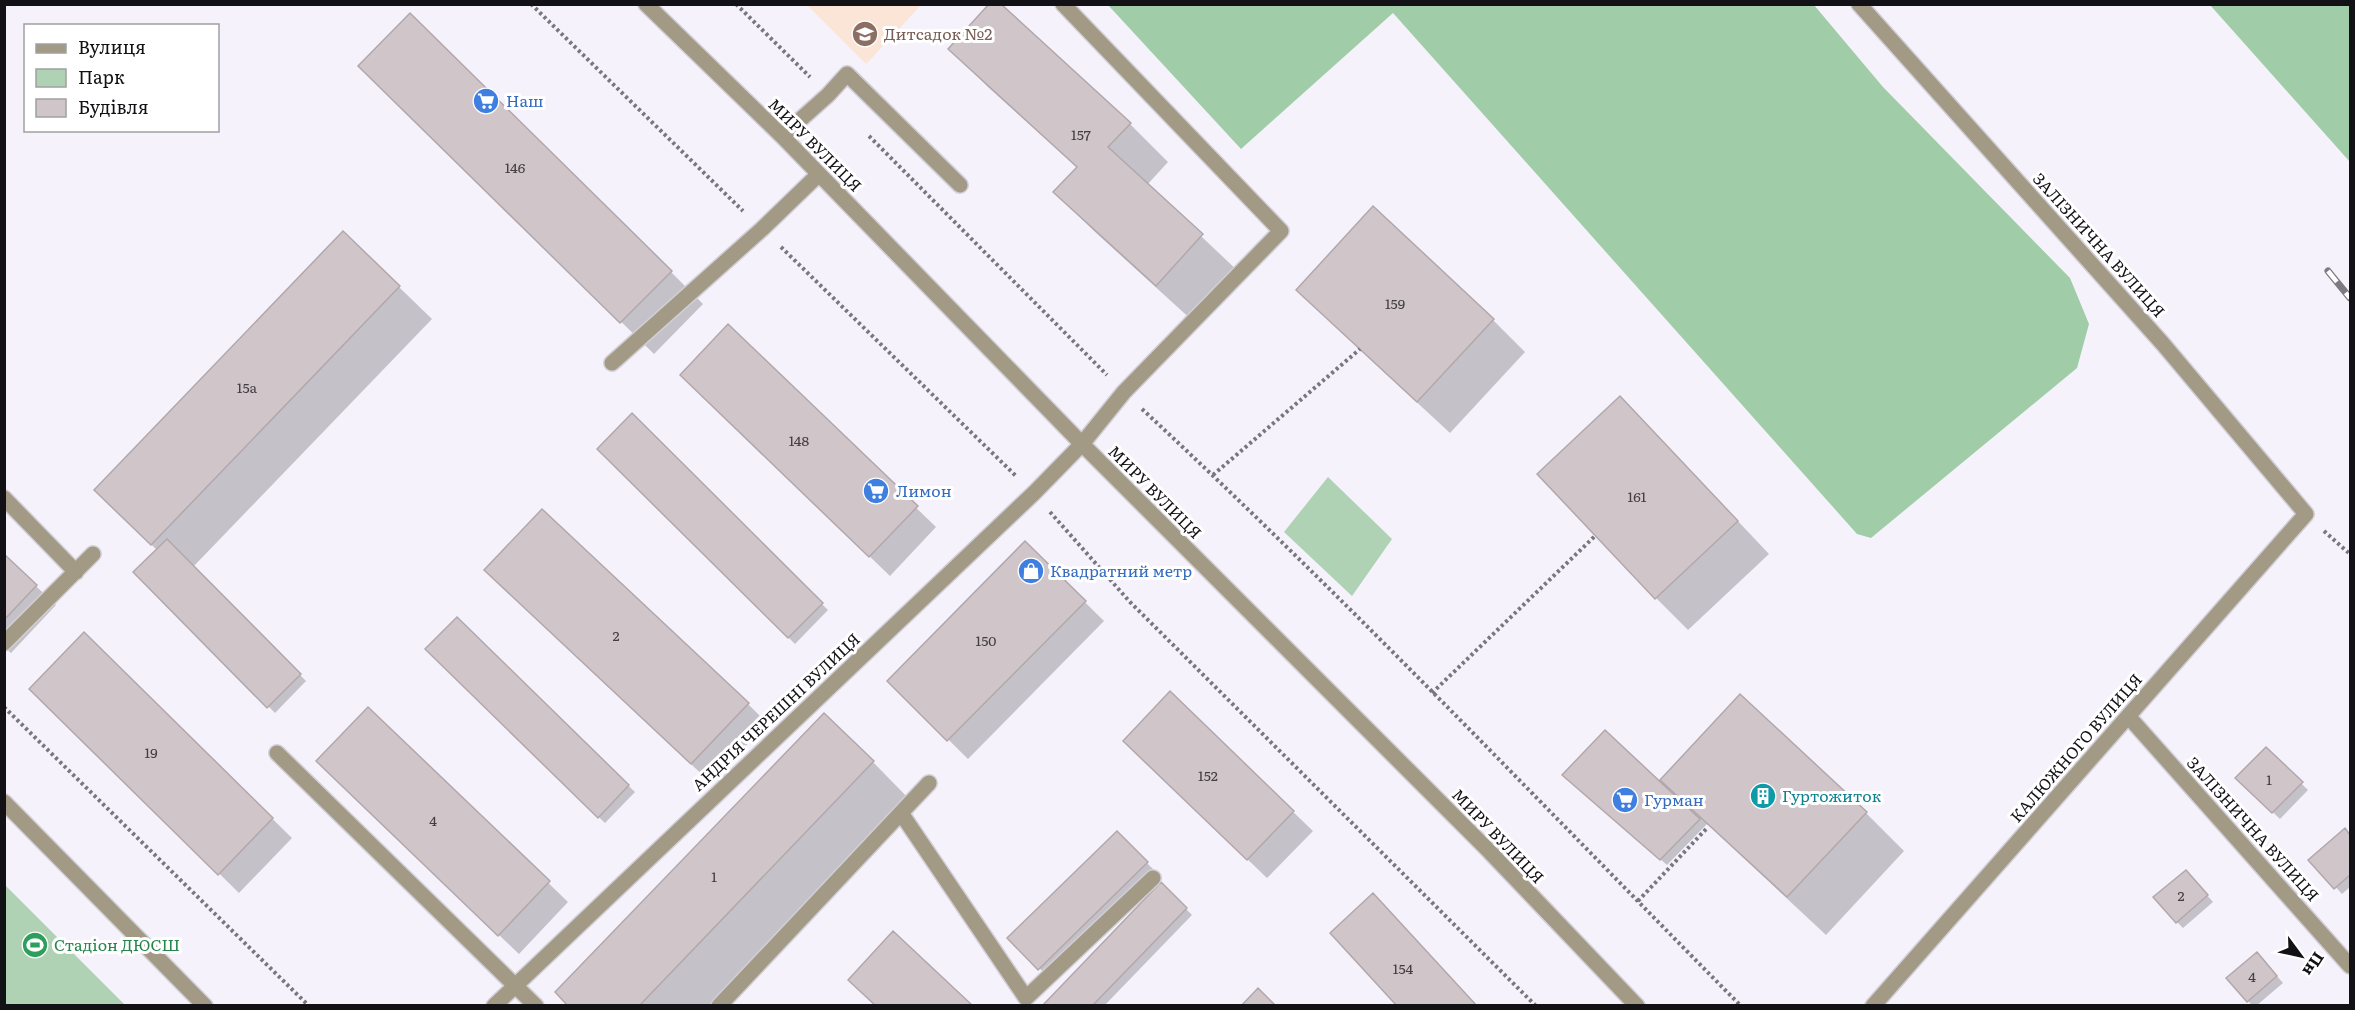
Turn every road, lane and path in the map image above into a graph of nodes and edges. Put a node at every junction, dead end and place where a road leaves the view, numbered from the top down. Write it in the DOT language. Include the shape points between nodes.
graph roads {
  1 [pos="646,4"];
  2 [pos="736,4"];
  3 [pos="1063,4"];
  4 [pos="1859,4"];
  5 [pos="828,95"];
  6 [pos="861,128"];
  7 [pos="782,136"];
  8 [pos="819,174"];
  9 [pos="960,185"];
  10 [pos="1360,349"];
  11 [pos="612,363"];
  12 [pos="1124,392"];
  13 [pos="1082,444"];
  14 [pos="1213,475"];
  15 [pos="4,498"];
  16 [pos="2306,514"];
  17 [pos="1595,536"];
  18 [pos="93,554"];
  19 [pos="2350,554"];
  20 [pos="76,572"];
  21 [pos="4,643"];
  22 [pos="1432,693"];
  23 [pos="4,707"];
  24 [pos="2128,716"];
  25 [pos="277,753"];
  26 [pos="929,783"];
  27 [pos="4,802"];
  28 [pos="902,813"];
  29 [pos="1708,827"];
  30 [pos="1153,878"];
  31 [pos="1638,902"];
  32 [pos="2350,966"];
  33 [pos="514,985"];
  34 [pos="205,1005"];
  35 [pos="309,1005"];
  36 [pos="494,1005"];
  37 [pos="536,1005"];
  38 [pos="720,1005"];
  39 [pos="1637,1005"];
  40 [pos="1741,1005"];
  41 [pos="1873,1005"];
  1 -- 7 [label="street, МИРУ ВУЛИЦЯ"];
  2 -- 5 [label="path"];
  3 -- 12 [label="street, АНДРІЯ ЧЕРЕШНІ ВУЛИЦЯ" via="1281,231"];
  4 -- 16 [label="street, ЗАЛІЗНИЧНА ВУЛИЦЯ" via="2163,344"];
  5 -- 7 [label="street"];
  5 -- 9 [label="street" via="847,74"];
  6 -- 12 [label="path"];
  7 -- 8 [label="street, МИРУ ВУЛИЦЯ"];
  8 -- 11 [label="street"];
  8 -- 13 [label="street, МИРУ ВУЛИЦЯ"];
  10 -- 14 [label="path"];
  12 -- 13 [label="street, АНДРІЯ ЧЕРЕШНІ ВУЛИЦЯ"];
  12 -- 14 [label="path"];
  13 -- 33 [label="street, АНДРІЯ ЧЕРЕШНІ ВУЛИЦЯ"];
  13 -- 39 [label="street, МИРУ ВУЛИЦЯ" via="1481,843"];
  14 -- 22 [label="path"];
  15 -- 20 [label="street"];
  16 -- 19 [label="path"];
  16 -- 24 [label="street, КАЛЮЖНОГО ВУЛИЦЯ"];
  17 -- 22 [label="path"];
  18 -- 20 [label="street"];
  20 -- 21 [label="street"];
  22 -- 31 [label="path"];
  23 -- 35 [label="path"];
  24 -- 32 [label="street, ЗАЛІЗНИЧНА ВУЛИЦЯ"];
  24 -- 41 [label="street, КАЛЮЖНОГО ВУЛИЦЯ"];
  25 -- 33 [label="street"];
  26 -- 28 [label="street"];
  27 -- 34 [label="street"];
  28 -- 30 [label="street" via="1026,998"];
  28 -- 38 [label="street"];
  29 -- 31 [label="path"];
  31 -- 40 [label="path"];
  33 -- 36 [label="street, АНДРІЯ ЧЕРЕШНІ ВУЛИЦЯ"];
  33 -- 37 [label="street"];
}
